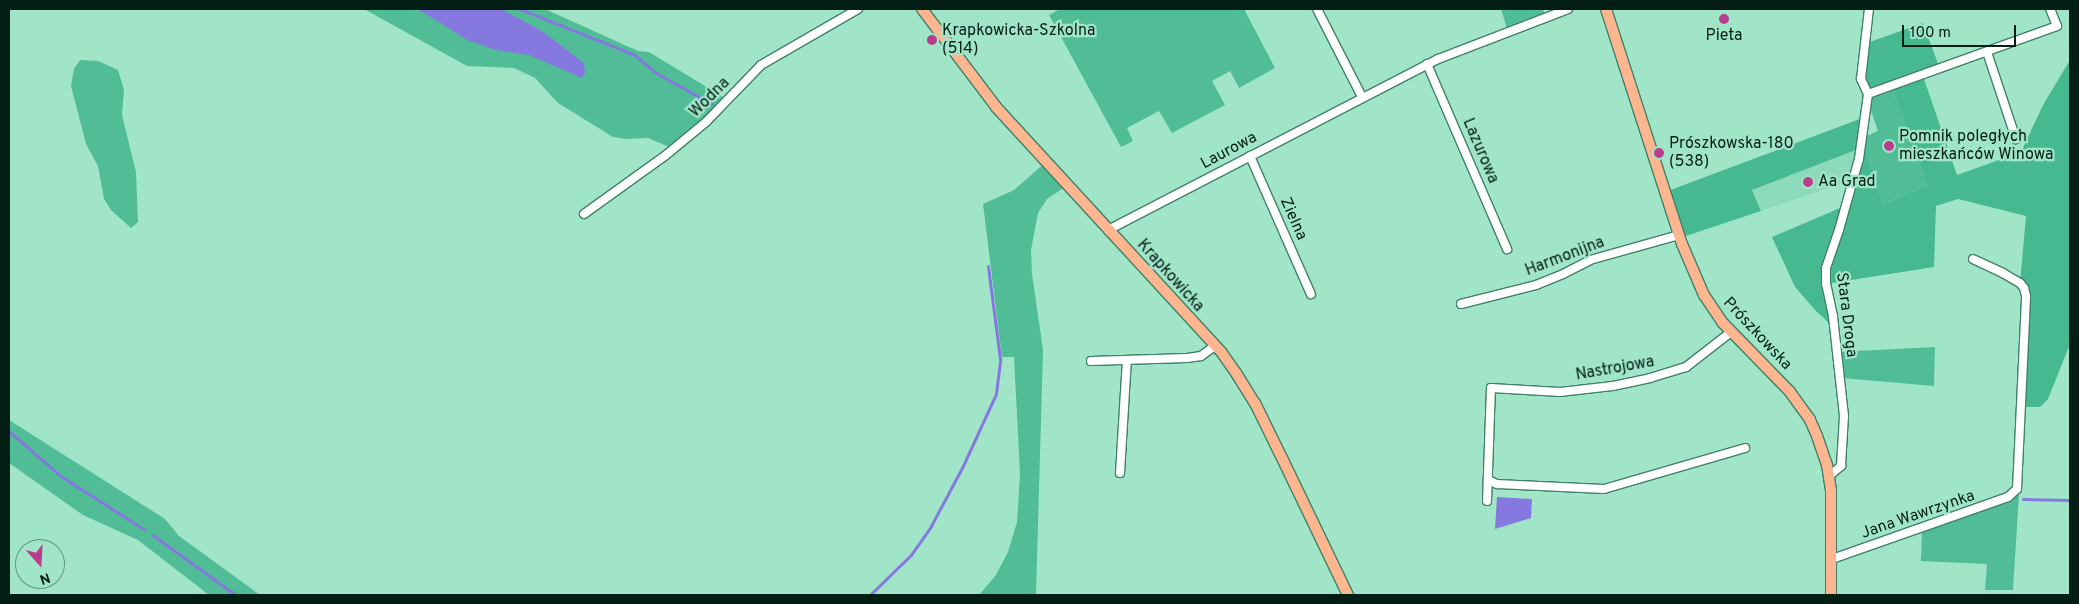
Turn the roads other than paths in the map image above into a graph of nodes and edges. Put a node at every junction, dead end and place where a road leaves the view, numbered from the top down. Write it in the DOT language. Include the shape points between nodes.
graph roads {
  1 [pos="858,9"];
  2 [pos="922,9"];
  3 [pos="1317,9"];
  4 [pos="1568,9"];
  5 [pos="1606,9"];
  6 [pos="1869,9"];
  7 [pos="2050,9"];
  8 [pos="1987,52"];
  9 [pos="1427,64"];
  10 [pos="1868,94"];
  11 [pos="1362,97"];
  12 [pos="2016,138"];
  13 [pos="1250,156"];
  14 [pos="584,214"];
  15 [pos="1108,230"];
  16 [pos="1679,235"];
  17 [pos="1507,249"];
  18 [pos="1973,260"];
  19 [pos="1311,294"];
  20 [pos="1461,304"];
  21 [pos="1731,332"];
  22 [pos="1215,346"];
  23 [pos="1127,360"];
  24 [pos="1091,361"];
  25 [pos="1745,448"];
  26 [pos="1120,473"];
  27 [pos="1829,476"];
  28 [pos="1488,480"];
  29 [pos="1487,501"];
  30 [pos="1832,559"];
  31 [pos="1348,595"];
  32 [pos="1831,595"];
  1 -- 14 [label="street, Wodna" via="761,65 706,122"];
  2 -- 15 [label="main road, Krapkowicka" via="996,107"];
  3 -- 11 [label="street"];
  4 -- 9 [label="street, Laurowa"];
  5 -- 16 [label="main road, Prószkowska"];
  6 -- 10 [label="street, Stara Droga" via="1861,78"];
  7 -- 8 [label="street" via="2057,26"];
  8 -- 10 [label="street"];
  8 -- 12 [label="street"];
  9 -- 11 [label="street, Laurowa"];
  9 -- 17 [label="street, Lazurowa"];
  10 -- 27 [label="street, Stara Droga" via="1855,179 1826,268 1844,416 1841,466"];
  11 -- 13 [label="street, Laurowa"];
  13 -- 15 [label="street, Laurowa"];
  13 -- 19 [label="street, Zielna"];
  15 -- 22 [label="main road, Krapkowicka"];
  16 -- 20 [label="street, Harmonijna" via="1590,260 1536,285"];
  16 -- 21 [label="main road, Prószkowska" via="1704,295"];
  18 -- 30 [label="street, Jana Wawrzynka" via="2020,283 2026,296 2017,489 2012,495 1934,525"];
  21 -- 27 [label="main road, Prószkowska" via="1802,407 1817,436"];
  21 -- 28 [label="street, Nastrojowa" via="1694,362 1674,372 1650,378 1560,392 1491,388"];
  22 -- 23 [label="street" via="1201,356"];
  22 -- 31 [label="main road, Krapkowicka" via="1255,403"];
  23 -- 24 [label="street"];
  23 -- 26 [label="street"];
  25 -- 28 [label="street" via="1604,489 1497,484"];
  27 -- 30 [label="main road, Prószkowska"];
  28 -- 29 [label="street"];
  30 -- 32 [label="main road, Prószkowska"];
}
